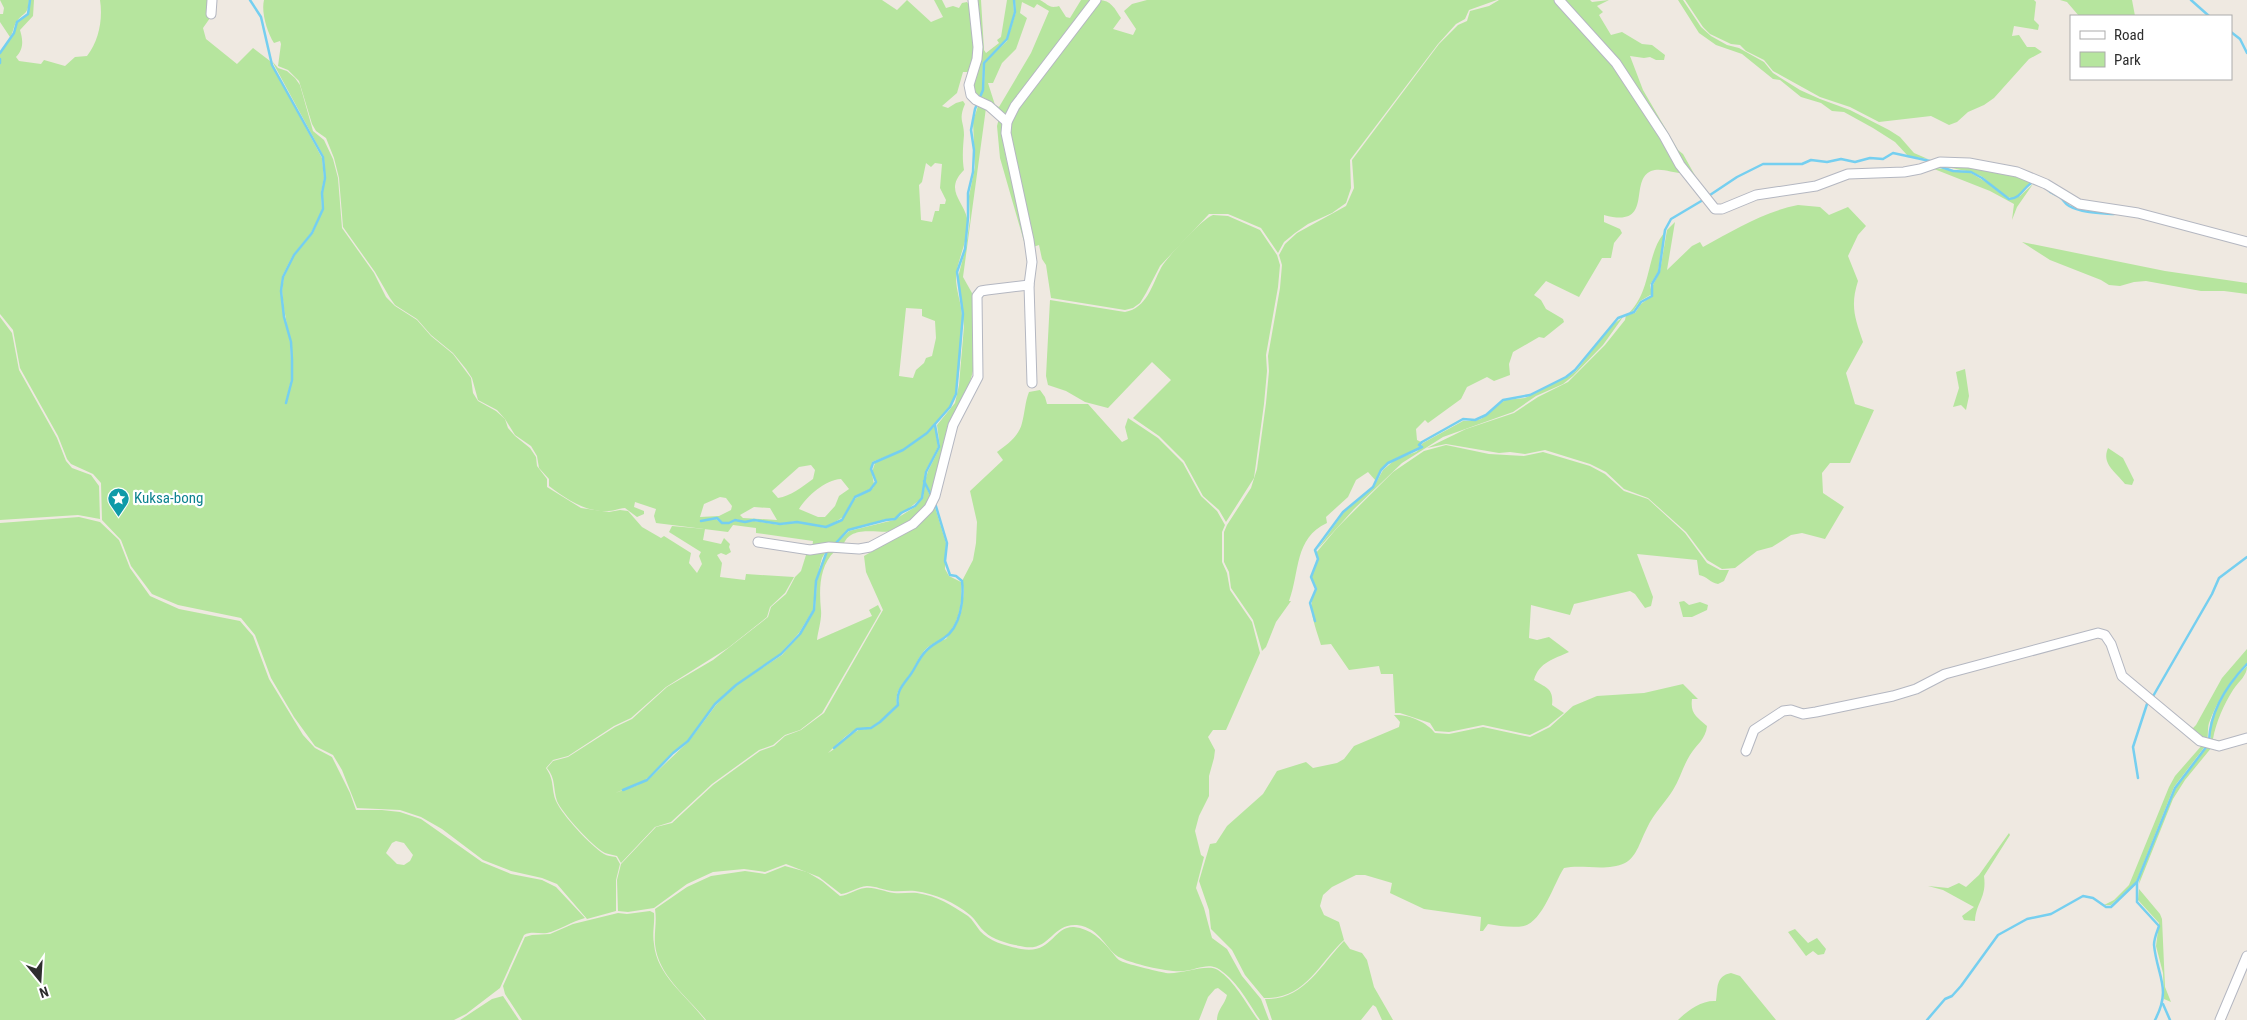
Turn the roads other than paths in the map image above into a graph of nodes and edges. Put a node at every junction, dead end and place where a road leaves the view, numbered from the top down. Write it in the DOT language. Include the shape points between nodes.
graph roads {
  1 [pos="212,0"];
  2 [pos="973,0"];
  3 [pos="1096,0"];
  4 [pos="1558,0"];
  5 [pos="212,14"];
  6 [pos="1007,122"];
  7 [pos="2247,242"];
  8 [pos="1029,285"];
  9 [pos="1032,383"];
  10 [pos="758,542"];
  11 [pos="2247,738"];
  12 [pos="1746,751"];
  13 [pos="2247,956"];
  14 [pos="2220,1020"];
  1 -- 5 [label="street"];
  2 -- 6 [label="street" via="978,48 969,85 971,94"];
  3 -- 6 [label="street" via="1015,106"];
  4 -- 7 [label="street" via="1616,63 1680,166 1716,209 1756,195 1816,186 1848,174 1904,172 1940,162 1969,163 2017,172 2046,184 2079,204 2138,213"];
  6 -- 8 [label="street" via="1008,148 1032,262"];
  8 -- 9 [label="street"];
  8 -- 10 [label="street" via="981,291 977,296 978,377 953,425 935,496 921,517 870,547 859,549 830,547 810,550"];
  11 -- 12 [label="street" via="2219,746 2200,741 2122,676 2111,644 2105,635 2098,634 1945,674 1916,689 1893,696 1803,714 1783,711 1754,730"];
  13 -- 14 [label="street"];
}
